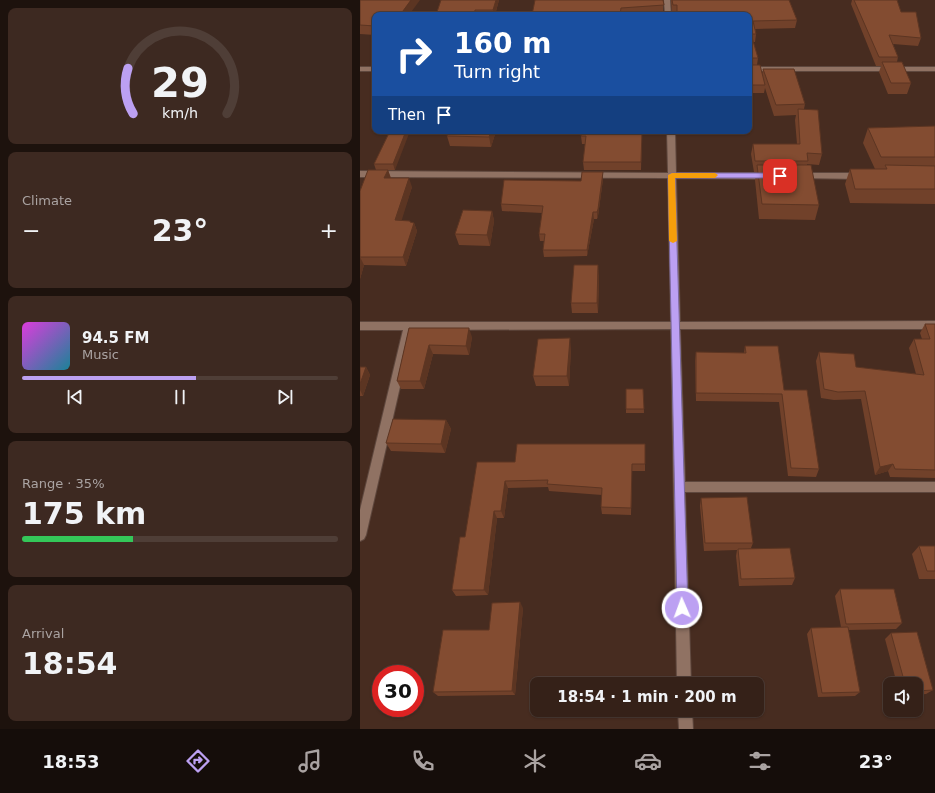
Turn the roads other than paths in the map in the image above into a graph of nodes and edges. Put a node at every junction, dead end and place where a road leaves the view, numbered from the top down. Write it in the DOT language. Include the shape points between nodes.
graph roads {
  1 [pos="667,0"];
  2 [pos="668,12"];
  3 [pos="360,69"];
  4 [pos="372,69"];
  5 [pos="752,69"];
  6 [pos="935,69"];
  7 [pos="671,134"];
  8 [pos="360,174"];
  9 [pos="672,175"];
  10 [pos="775,176"];
  11 [pos="791,176"];
  12 [pos="871,176"];
  13 [pos="675,325"];
  14 [pos="935,325"];
  15 [pos="360,326"];
  16 [pos="409,326"];
  17 [pos="935,487"];
  18 [pos="679,488"];
  19 [pos="365,493"];
  20 [pos="360,535"];
  21 [pos="684,677"];
  22 [pos="685,717"];
  23 [pos="686,729"];
  1 -- 2 [label="street"];
  3 -- 4 [label="street"];
  5 -- 6 [label="street"];
  7 -- 9 [label="street"];
  8 -- 9 [label="street"];
  9 -- 10 [label="street"];
  9 -- 13 [label="street"];
  11 -- 12 [label="street"];
  13 -- 14 [label="street"];
  13 -- 16 [label="street"];
  13 -- 18 [label="street"];
  15 -- 16 [label="street"];
  16 -- 19 [label="street"];
  17 -- 18 [label="street"];
  18 -- 21 [label="street"];
  19 -- 20 [label="street"];
  22 -- 23 [label="street"];
}
